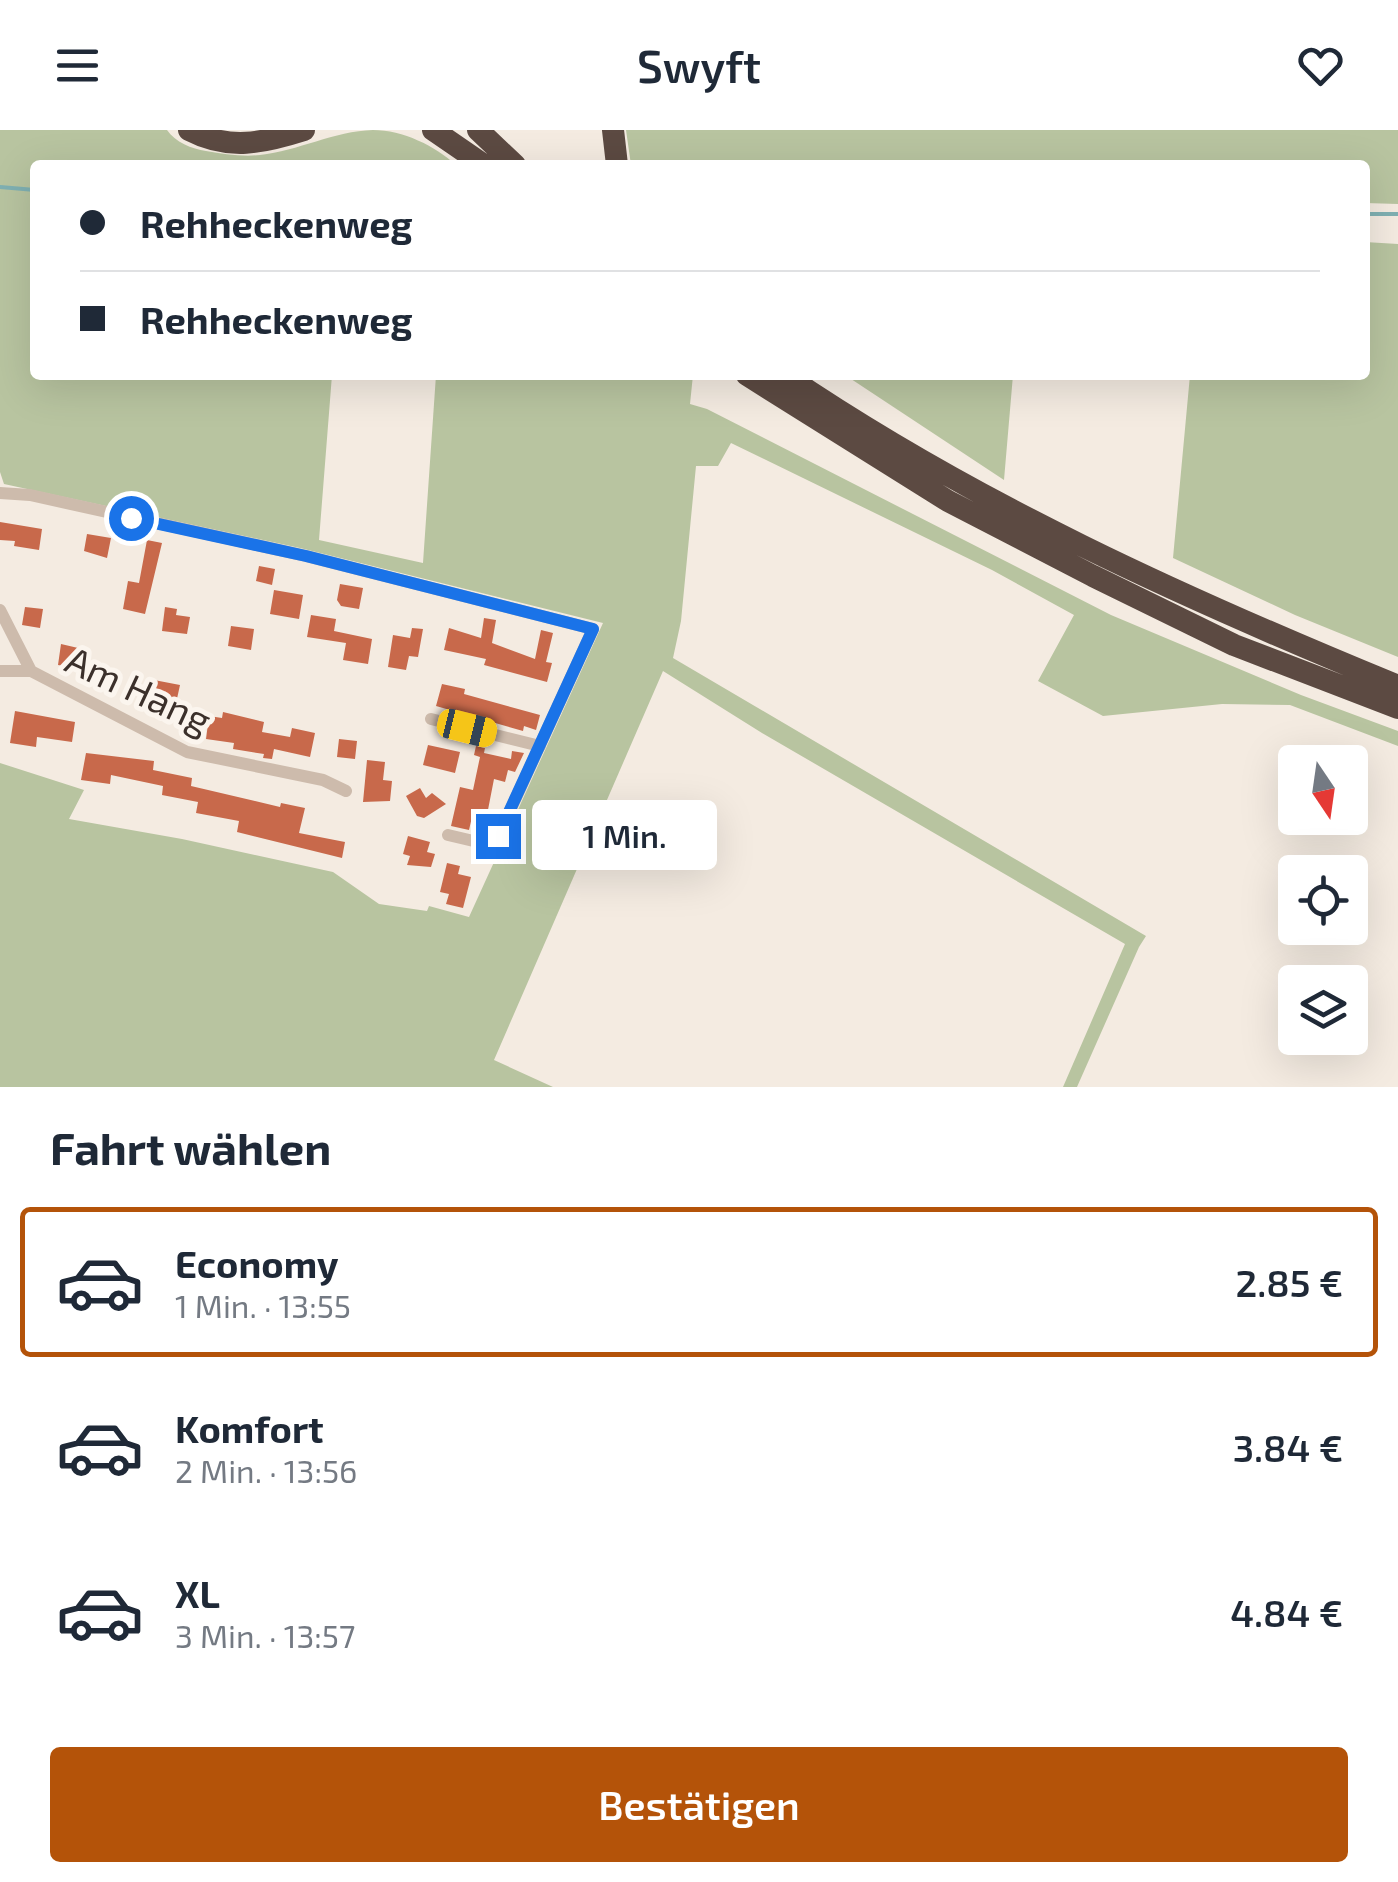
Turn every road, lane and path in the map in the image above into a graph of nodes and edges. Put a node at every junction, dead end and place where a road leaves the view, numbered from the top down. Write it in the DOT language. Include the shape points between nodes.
graph roads {
  1 [pos="189,130"];
  2 [pos="304,130"];
  3 [pos="432,130"];
  4 [pos="448,130"];
  5 [pos="478,130"];
  6 [pos="613,130"];
  7 [pos="283,134"];
  8 [pos="477,160"];
  9 [pos="479,160"];
  10 [pos="510,160"];
  11 [pos="616,160"];
  12 [pos="756,380"];
  13 [pos="792,380"];
  14 [pos="0,493"];
  15 [pos="0,610"];
  16 [pos="0,671"];
  17 [pos="31,671"];
  18 [pos="1398,686"];
  19 [pos="1398,708"];
  20 [pos="431,719"];
  21 [pos="540,746"];
  22 [pos="346,791"];
  23 [pos="448,834"];
  1 -- 7 [label="highway" via="236,144"];
  2 -- 7 [label="highway"];
  3 -- 8 [label="highway"];
  4 -- 9 [label="highway"];
  5 -- 10 [label="highway"];
  6 -- 11 [label="highway"];
  12 -- 19 [label="highway" via="948,501 1092,576 1234,646"];
  13 -- 18 [label="highway" via="1071,540 1222,614"];
  14 -- 21 [label="street" via="306,556 593,629"];
  15 -- 17 [label="street, Am Hang"];
  16 -- 17 [label="street"];
  17 -- 22 [label="street, Am Hang" via="187,752 323,780"];
  20 -- 21 [label="street"];
  21 -- 23 [label="street" via="498,836 482,844"];
}
